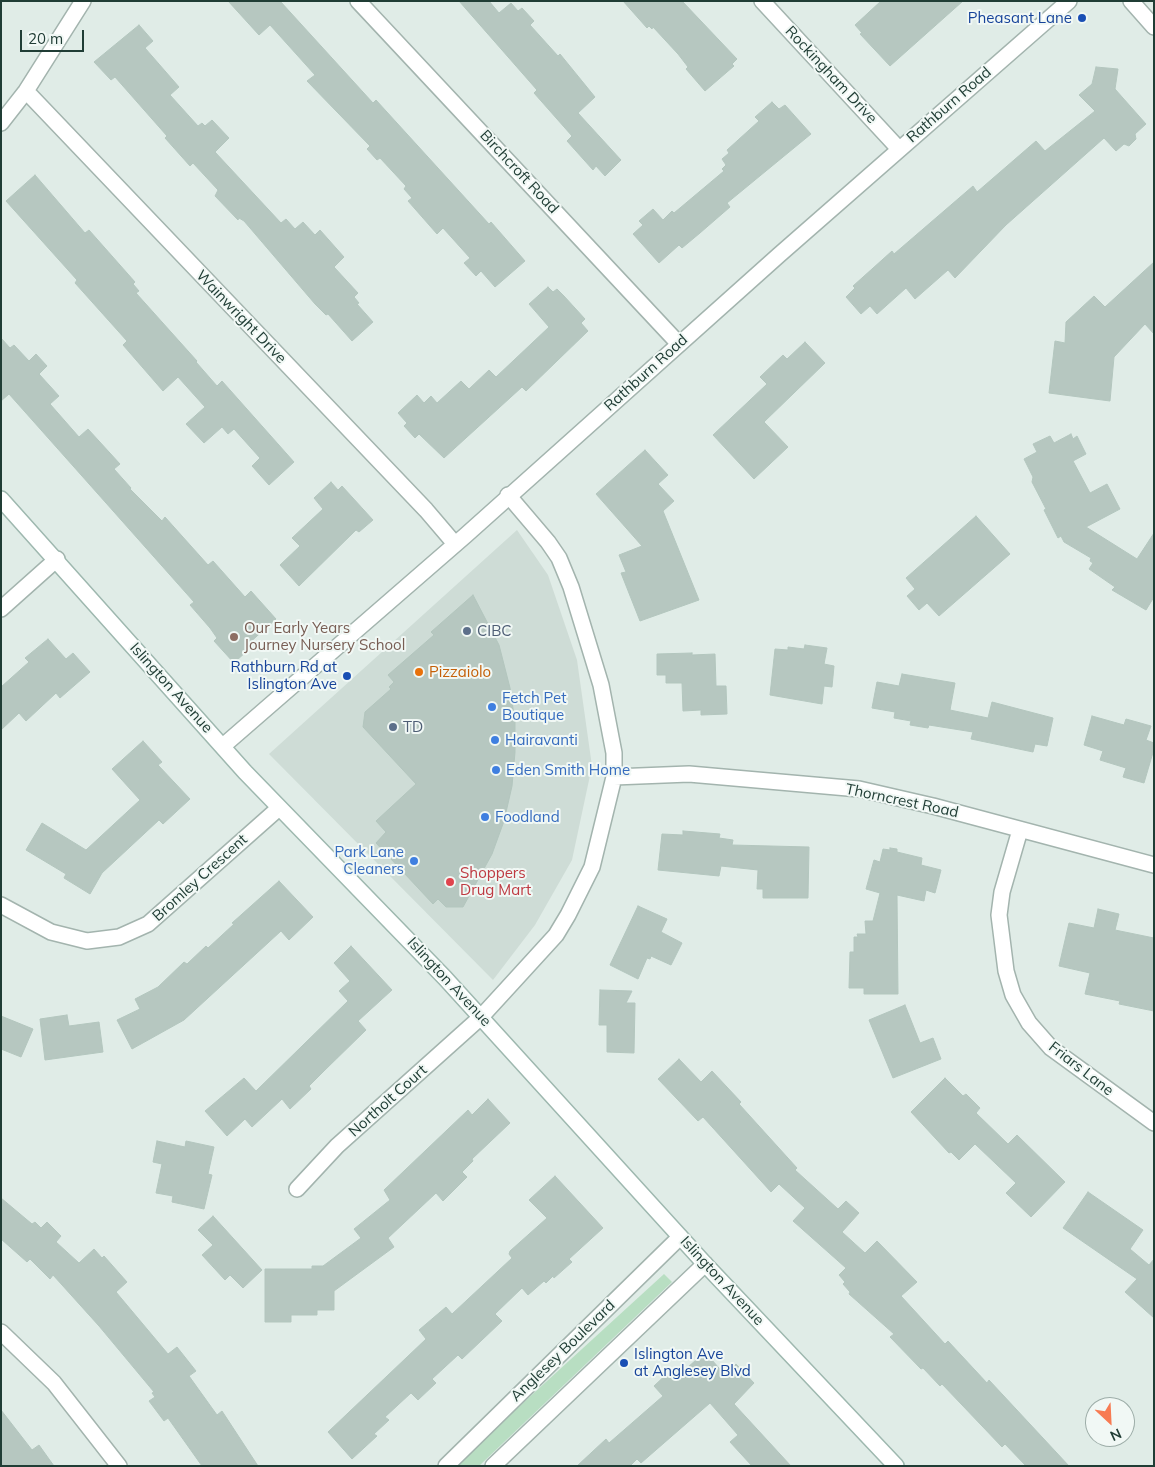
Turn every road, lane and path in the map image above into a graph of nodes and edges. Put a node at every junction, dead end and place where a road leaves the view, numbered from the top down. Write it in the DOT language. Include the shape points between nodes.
graph roads {
  1 [pos="83,1"];
  2 [pos="358,1"];
  3 [pos="762,1"];
  4 [pos="1069,1"];
  5 [pos="1131,1"];
  6 [pos="1154,27"];
  7 [pos="26,91"];
  8 [pos="1,123"];
  9 [pos="899,149"];
  10 [pos="679,344"];
  11 [pos="508,495"];
  12 [pos="1,499"];
  13 [pos="455,544"];
  14 [pos="57,560"];
  15 [pos="1,609"];
  16 [pos="223,746"];
  17 [pos="614,777"];
  18 [pos="280,808"];
  19 [pos="1020,830"];
  20 [pos="1154,866"];
  21 [pos="1,905"];
  22 [pos="481,1016"];
  23 [pos="1154,1123"];
  24 [pos="297,1189"];
  25 [pos="680,1237"];
  26 [pos="705,1264"];
  27 [pos="1,1332"];
  28 [pos="119,1466"];
  29 [pos="446,1466"];
  30 [pos="493,1466"];
  31 [pos="896,1466"];
  1 -- 7 [label="street"];
  2 -- 10 [label="street, Birchcroft Road"];
  3 -- 9 [label="street, Rockingham Drive"];
  4 -- 9 [label="street, Rathburn Road"];
  5 -- 6 [label="street"];
  7 -- 8 [label="street"];
  7 -- 13 [label="street, Wainwright Drive"];
  9 -- 10 [label="street, Rathburn Road"];
  10 -- 11 [label="street, Rathburn Road"];
  11 -- 13 [label="street, Rathburn Road"];
  11 -- 17 [label="street" via="559,558 571,587 601,685 614,752"];
  12 -- 14 [label="street, Islington Avenue"];
  13 -- 16 [label="street, Rathburn Road"];
  14 -- 15 [label="street"];
  14 -- 16 [label="street, Islington Avenue"];
  16 -- 18 [label="street, Islington Avenue"];
  17 -- 19 [label="street, Thorncrest Road" via="690,774 859,789"];
  17 -- 22 [label="street" via="592,867 568,915 556,935"];
  18 -- 21 [label="street, Bromley Crescent" via="148,924 119,937 87,941 51,932"];
  18 -- 22 [label="street, Islington Avenue"];
  19 -- 20 [label="street, Thorncrest Road"];
  19 -- 23 [label="street, Friars Lane" via="998,915 1006,971 1014,995 1029,1023 1051,1048"];
  22 -- 24 [label="street, Northolt Court" via="337,1146"];
  22 -- 25 [label="street, Islington Avenue"];
  25 -- 26 [label="street, Islington Avenue"];
  25 -- 29 [label="street, Anglesey Boulevard"];
  26 -- 30 [label="street"];
  26 -- 31 [label="street, Islington Avenue"];
  27 -- 28 [label="street" via="54,1383"];
}
